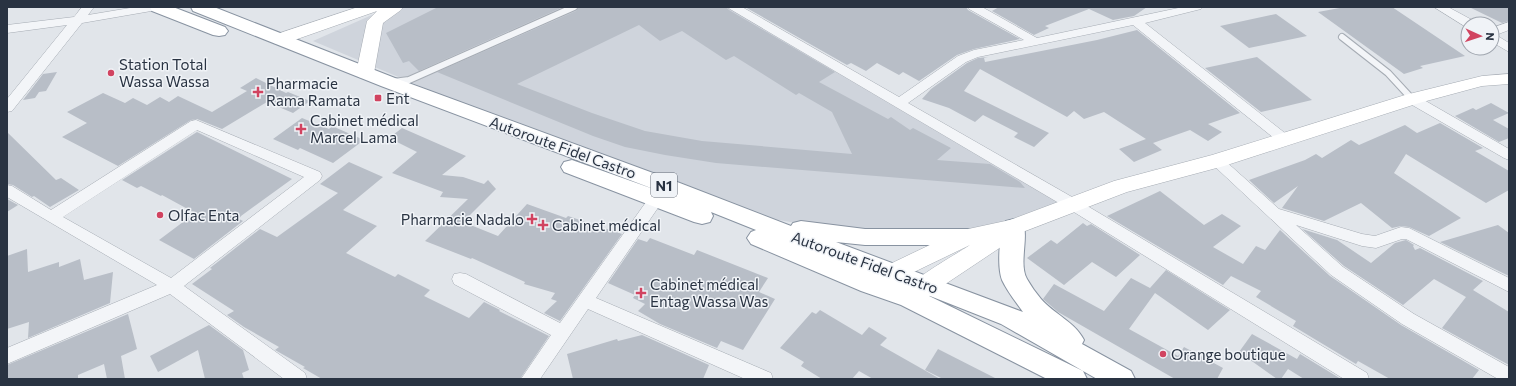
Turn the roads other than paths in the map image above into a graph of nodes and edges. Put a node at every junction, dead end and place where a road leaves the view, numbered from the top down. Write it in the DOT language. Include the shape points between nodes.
graph roads {
  1 [pos="88,7"];
  2 [pos="158,7"];
  3 [pos="199,7"];
  4 [pos="374,7"];
  5 [pos="395,7"];
  6 [pos="574,7"];
  7 [pos="734,7"];
  8 [pos="973,7"];
  9 [pos="1150,7"];
  10 [pos="1197,7"];
  11 [pos="1440,7"];
  12 [pos="1165,15"];
  13 [pos="1460,18"];
  14 [pos="77,20"];
  15 [pos="1135,21"];
  16 [pos="7,28"];
  17 [pos="1342,37"];
  18 [pos="1036,42"];
  19 [pos="1500,42"];
  20 [pos="272,44"];
  21 [pos="1509,48"];
  22 [pos="365,73"];
  23 [pos="1509,79"];
  24 [pos="388,82"];
  25 [pos="1412,99"];
  26 [pos="899,103"];
  27 [pos="7,108"];
  28 [pos="1285,140"];
  29 [pos="1509,155"];
  30 [pos="1217,161"];
  31 [pos="7,190"];
  32 [pos="656,199"];
  33 [pos="1074,205"];
  34 [pos="1275,214"];
  35 [pos="51,217"];
  36 [pos="765,225"];
  37 [pos="1014,227"];
  38 [pos="967,237"];
  39 [pos="894,272"];
  40 [pos="460,279"];
  41 [pos="870,284"];
  42 [pos="172,286"];
  43 [pos="1509,286"];
  44 [pos="918,292"];
  45 [pos="586,301"];
  46 [pos="563,333"];
  47 [pos="7,356"];
  48 [pos="1114,375"];
  49 [pos="1509,376"];
  50 [pos="298,379"];
  51 [pos="530,379"];
  52 [pos="764,379"];
  53 [pos="1073,379"];
  54 [pos="1360,379"];
  1 -- 14 [label="street"];
  2 -- 14 [label="street"];
  2 -- 20 [label="highway, Autoroute Fidel Castro / N1"];
  3 -- 20 [label="highway, Autoroute Fidel Castro / N1"];
  4 -- 20 [label="main road"];
  5 -- 22 [label="main road" via="375,21"];
  6 -- 24 [label="lane" via="409,80"];
  7 -- 26 [label="street"];
  8 -- 18 [label="street"];
  9 -- 12 [label="street"];
  10 -- 12 [label="street"];
  11 -- 13 [label="street"];
  12 -- 15 [label="street"];
  14 -- 16 [label="street"];
  14 -- 27 [label="street"];
  15 -- 18 [label="street"];
  15 -- 28 [label="street"];
  17 -- 25 [label="lane" via="1388,73"];
  18 -- 26 [label="street" via="974,54 962,59"];
  19 -- 21 [label="street"];
  20 -- 22 [label="highway, Autoroute Fidel Castro / N1"];
  20 -- 32 [label="highway, Autoroute Fidel Castro / N1"];
  22 -- 24 [label="highway, Autoroute Fidel Castro / N1"];
  23 -- 25 [label="main road" via="1482,81"];
  24 -- 36 [label="highway, Autoroute Fidel Castro / N1"];
  25 -- 28 [label="main road"];
  25 -- 29 [label="street"];
  26 -- 33 [label="street"];
  28 -- 30 [label="main road"];
  30 -- 33 [label="main road" via="1121,186"];
  30 -- 34 [label="street"];
  31 -- 35 [label="street"];
  32 -- 41 [label="highway, Autoroute Fidel Castro / N1" via="720,222"];
  32 -- 45 [label="street"];
  33 -- 37 [label="main road"];
  33 -- 54 [label="street"];
  34 -- 43 [label="street" via="1362,240 1376,242 1401,233 1409,234"];
  34 -- 49 [label="street" via="1337,271 1408,319"];
  35 -- 42 [label="street"];
  35 -- 42 [label="street" via="196,124 316,176"];
  36 -- 38 [label="highway" via="865,237"];
  36 -- 39 [label="highway, Autoroute Fidel Castro / N1"];
  37 -- 38 [label="main road"];
  37 -- 44 [label="main road"];
  37 -- 48 [label="highway" via="1011,250 1014,279 1033,308"];
  38 -- 39 [label="main road"];
  39 -- 41 [label="main road"];
  39 -- 44 [label="highway, Autoroute Fidel Castro / N1"];
  40 -- 46 [label="street"];
  41 -- 44 [label="highway, Autoroute Fidel Castro / N1"];
  42 -- 47 [label="street"];
  42 -- 50 [label="street"];
  44 -- 48 [label="highway, Autoroute Fidel Castro / N1" via="1010,318"];
  44 -- 53 [label="highway, Autoroute Fidel Castro / N1"];
  45 -- 46 [label="street"];
  45 -- 52 [label="street"];
  46 -- 51 [label="street"];
}
